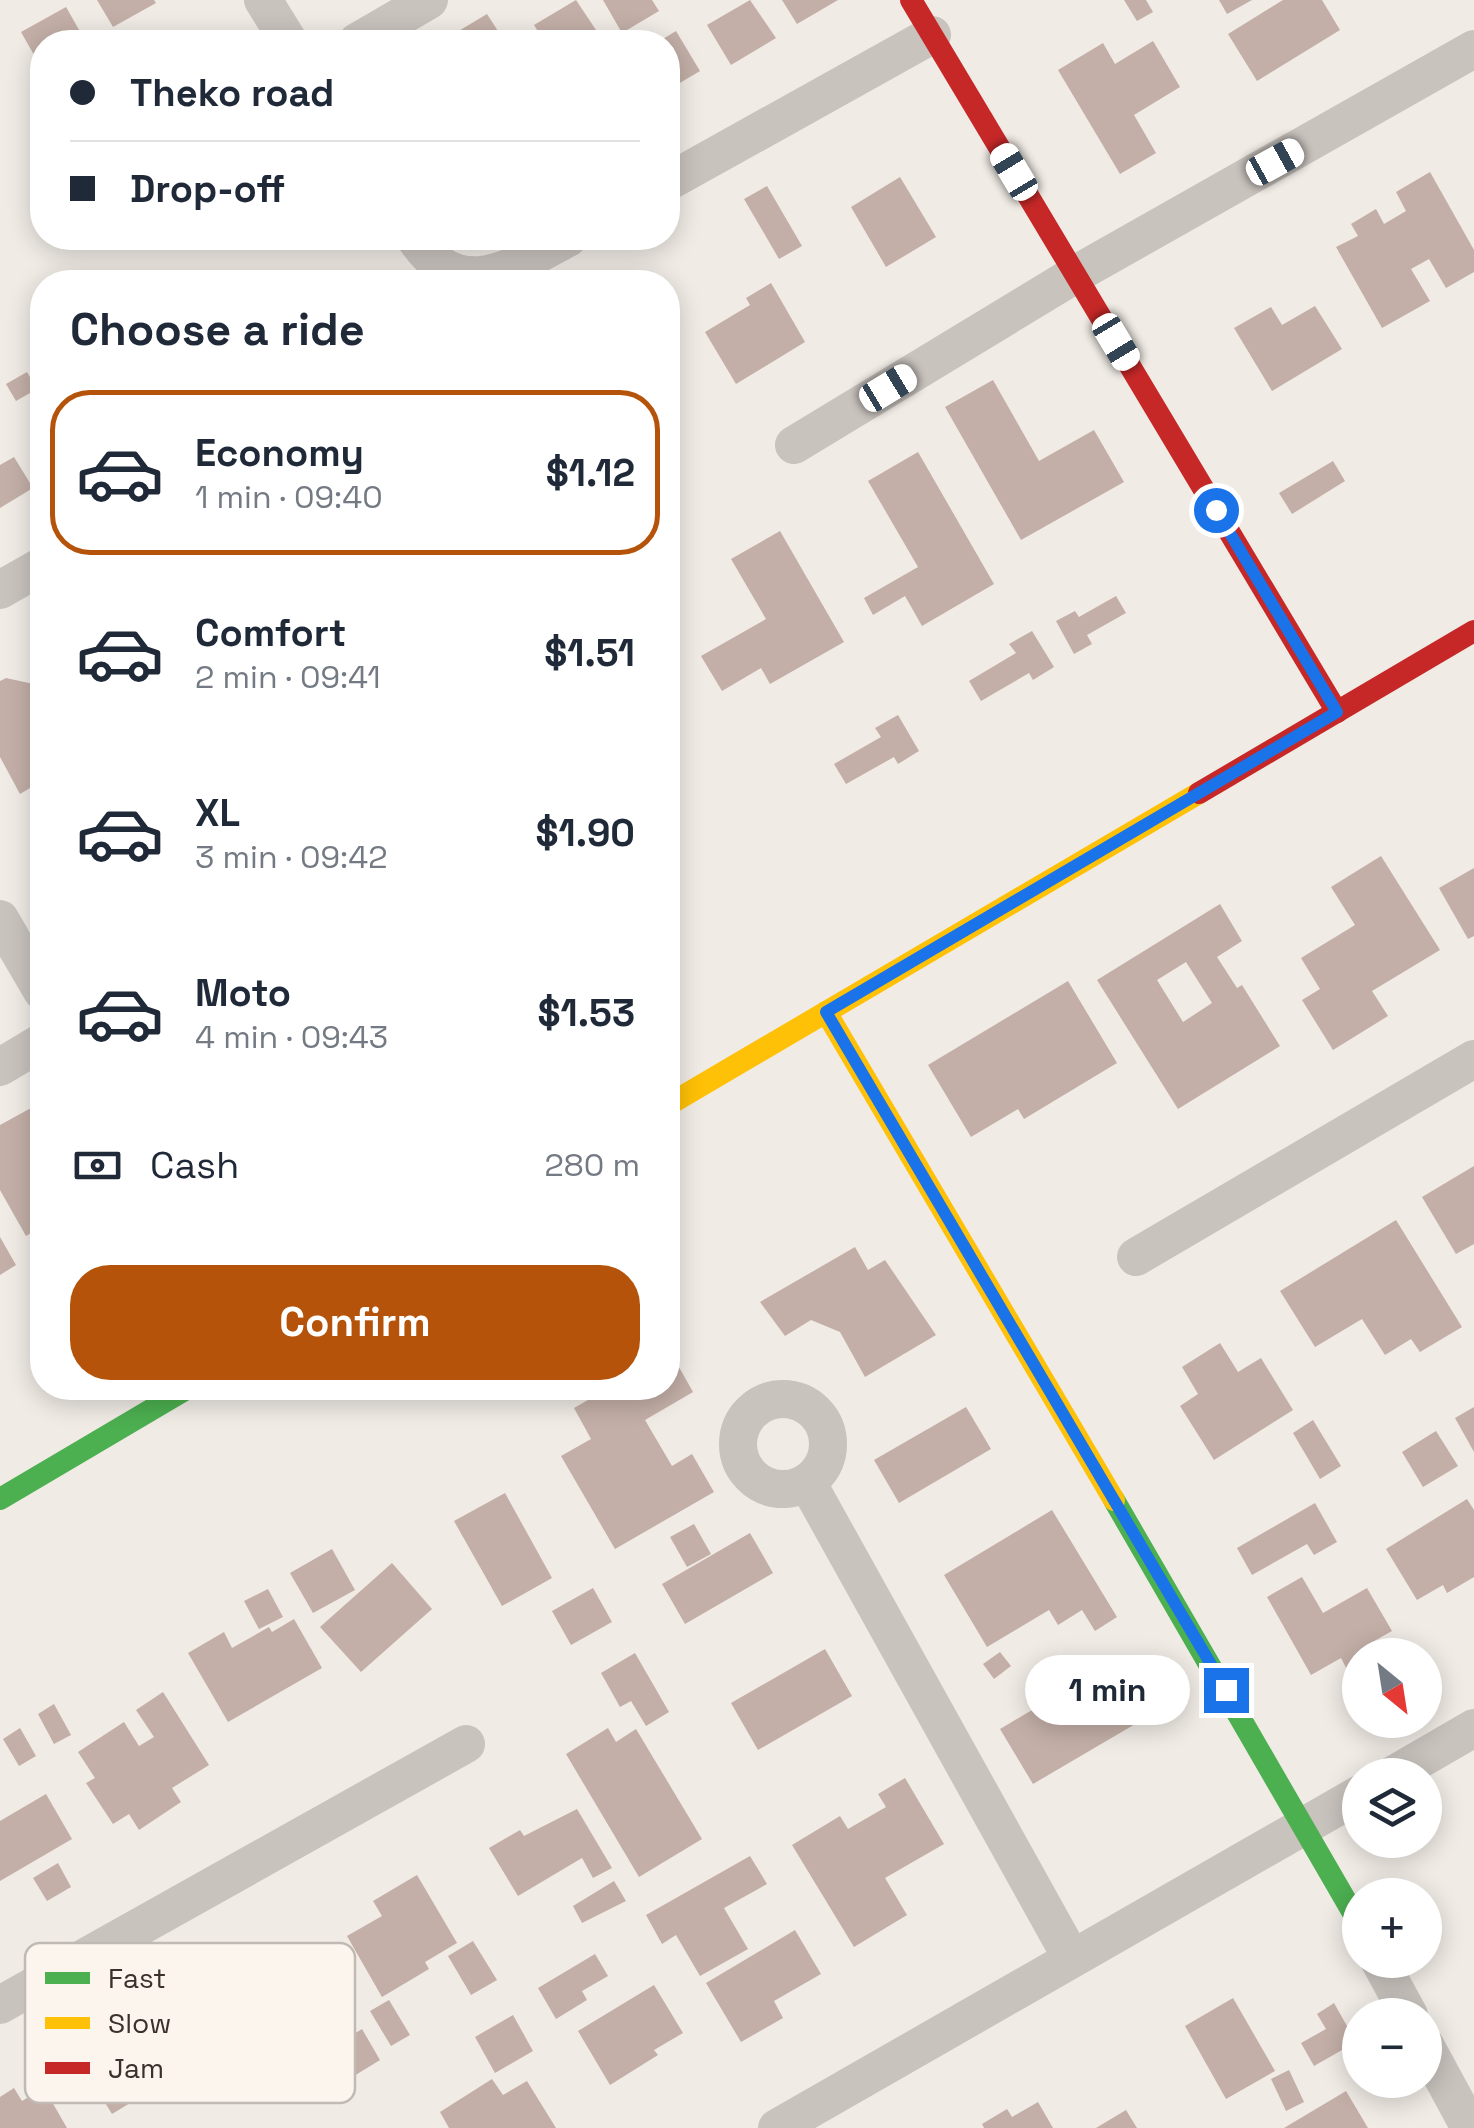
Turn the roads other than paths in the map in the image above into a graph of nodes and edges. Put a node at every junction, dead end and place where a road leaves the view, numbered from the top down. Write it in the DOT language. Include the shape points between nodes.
graph roads {
  1 [pos="263,0"];
  2 [pos="429,0"];
  3 [pos="912,0"];
  4 [pos="282,30"];
  5 [pos="378,30"];
  6 [pos="932,35"];
  7 [pos="1474,50"];
  8 [pos="680,175"];
  9 [pos="423,250"];
  10 [pos="546,250"];
  11 [pos="452,270"];
  12 [pos="509,270"];
  13 [pos="1076,274"];
  14 [pos="794,445"];
  15 [pos="30,573"];
  16 [pos="0,590"];
  17 [pos="1474,631"];
  18 [pos="1337,712"];
  19 [pos="0,919"];
  20 [pos="30,971"];
  21 [pos="826,1012"];
  22 [pos="30,1049"];
  23 [pos="1474,1059"];
  24 [pos="0,1067"];
  25 [pos="680,1098"];
  26 [pos="1136,1257"];
  27 [pos="168,1400"];
  28 [pos="807,1482"];
  29 [pos="0,1499"];
  30 [pos="1474,1728"];
  31 [pos="466,1744"];
  32 [pos="1423,1758"];
  33 [pos="1342,1805"];
  34 [pos="1306,1826"];
  35 [pos="1342,1892"];
  36 [pos="111,1943"];
  37 [pos="1071,1958"];
  38 [pos="25,1991"];
  39 [pos="0,2005"];
  40 [pos="1442,2077"];
  41 [pos="777,2128"];
  42 [pos="1470,2128"];
  1 -- 4 [label="street"];
  2 -- 5 [label="street"];
  3 -- 6 [label="street"];
  6 -- 8 [label="street"];
  6 -- 13 [label="street"];
  7 -- 13 [label="street"];
  9 -- 11 [label="street"];
  10 -- 12 [label="street"];
  13 -- 14 [label="street"];
  13 -- 18 [label="street"];
  15 -- 16 [label="street"];
  17 -- 18 [label="street"];
  18 -- 21 [label="street"];
  19 -- 20 [label="street"];
  21 -- 25 [label="street"];
  21 -- 34 [label="street"];
  22 -- 24 [label="street"];
  23 -- 26 [label="street"];
  27 -- 29 [label="street"];
  28 -- 37 [label="street"];
  30 -- 32 [label="street"];
  31 -- 36 [label="street"];
  33 -- 34 [label="street"];
  34 -- 35 [label="street"];
  34 -- 37 [label="street"];
  37 -- 41 [label="street"];
  38 -- 39 [label="street"];
  40 -- 42 [label="street"];
}
